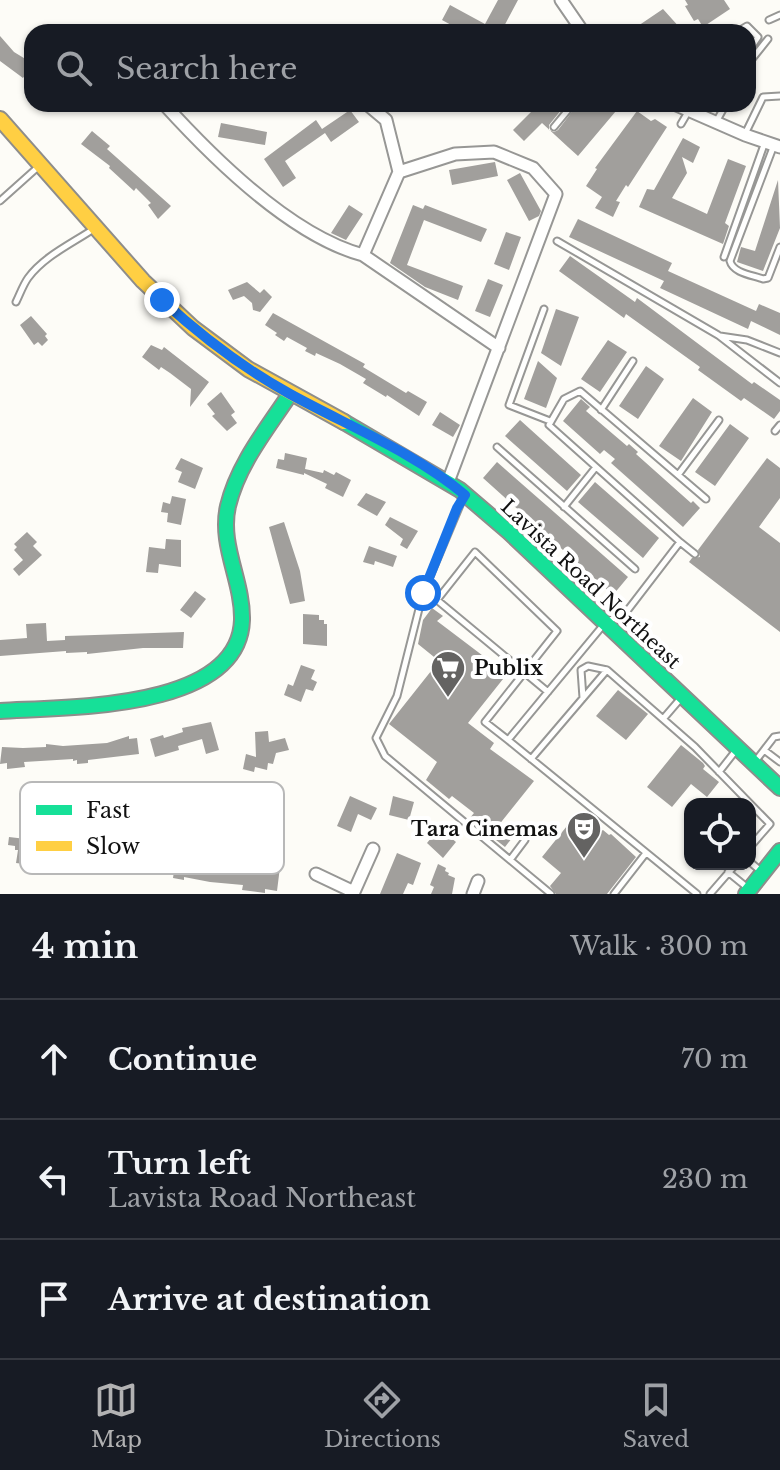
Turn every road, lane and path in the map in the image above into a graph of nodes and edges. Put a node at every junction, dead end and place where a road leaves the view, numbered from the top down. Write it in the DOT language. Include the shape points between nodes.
graph roads {
  1 [pos="561,0"];
  2 [pos="780,15"];
  3 [pos="769,20"];
  4 [pos="576,24"];
  5 [pos="768,39"];
  6 [pos="756,54"];
  7 [pos="780,96"];
  8 [pos="171,112"];
  9 [pos="376,112"];
  10 [pos="566,112"];
  11 [pos="688,112"];
  12 [pos="722,112"];
  13 [pos="756,112"];
  14 [pos="756,112"];
  15 [pos="0,119"];
  16 [pos="716,123"];
  17 [pos="681,124"];
  18 [pos="554,127"];
  19 [pos="745,135"];
  20 [pos="773,144"];
  21 [pos="42,164"];
  22 [pos="399,172"];
  23 [pos="0,201"];
  24 [pos="96,227"];
  25 [pos="557,241"];
  26 [pos="780,247"];
  27 [pos="363,255"];
  28 [pos="724,257"];
  29 [pos="16,302"];
  30 [pos="544,309"];
  31 [pos="718,335"];
  32 [pos="499,348"];
  33 [pos="780,353"];
  34 [pos="633,361"];
  35 [pos="780,383"];
  36 [pos="290,394"];
  37 [pos="601,410"];
  38 [pos="719,420"];
  39 [pos="550,421"];
  40 [pos="780,425"];
  41 [pos="775,431"];
  42 [pos="497,447"];
  43 [pos="596,467"];
  44 [pos="678,475"];
  45 [pos="448,482"];
  46 [pos="465,495"];
  47 [pos="706,499"];
  48 [pos="564,507"];
  49 [pos="680,542"];
  50 [pos="695,554"];
  51 [pos="635,569"];
  52 [pos="423,593"];
  53 [pos="437,600"];
  54 [pos="605,623"];
  55 [pos="607,670"];
  56 [pos="525,673"];
  57 [pos="548,692"];
  58 [pos="681,697"];
  59 [pos="583,698"];
  60 [pos="0,711"];
  61 [pos="663,719"];
  62 [pos="780,736"];
  63 [pos="508,740"];
  64 [pos="737,748"];
  65 [pos="764,750"];
  66 [pos="531,759"];
  67 [pos="780,762"];
  68 [pos="753,763"];
  69 [pos="719,772"];
  70 [pos="780,788"];
  71 [pos="745,798"];
  72 [pos="756,810"];
  73 [pos="525,840"];
  74 [pos="756,840"];
  75 [pos="373,849"];
  76 [pos="780,851"];
  77 [pos="646,853"];
  78 [pos="510,860"];
  79 [pos="756,867"];
  80 [pos="728,872"];
  81 [pos="763,873"];
  82 [pos="316,874"];
  83 [pos="478,881"];
  84 [pos="748,892"];
  85 [pos="354,893"];
  86 [pos="473,894"];
  87 [pos="551,894"];
  88 [pos="614,894"];
  89 [pos="697,894"];
  90 [pos="710,894"];
  1 -- 4 [label="street"];
  2 -- 3 [label="lane"];
  5 -- 6 [label="lane"];
  7 -- 14 [label="lane" via="763,97"];
  8 -- 27 [label="street" via="280,212 339,248"];
  9 -- 22 [label="street" via="386,120"];
  10 -- 18 [label="lane"];
  11 -- 16 [label="street"];
  11 -- 17 [label="lane"];
  12 -- 16 [label="lane"];
  13 -- 19 [label="lane"];
  15 -- 21 [label="main road, Lavista Road Northeast"];
  16 -- 19 [label="street"];
  19 -- 20 [label="street"];
  20 -- 26 [label="lane" via="731,266 768,278"];
  20 -- 28 [label="lane"];
  21 -- 23 [label="lane"];
  21 -- 24 [label="main road, Lavista Road Northeast"];
  22 -- 27 [label="street"];
  22 -- 32 [label="street" via="455,154 494,152 533,168 556,194"];
  24 -- 29 [label="lane" via="37,269"];
  24 -- 36 [label="main road, Lavista Road Northeast" via="193,328"];
  25 -- 31 [label="lane"];
  27 -- 32 [label="street"];
  30 -- 39 [label="lane" via="509,405"];
  31 -- 33 [label="lane"];
  31 -- 35 [label="lane"];
  32 -- 45 [label="street"];
  34 -- 37 [label="lane"];
  36 -- 45 [label="main road, Lavista Road Northeast"];
  36 -- 60 [label="main road" via="238,477 227,508 228,548 242,606 241,633 231,656 207,677 151,697"];
  37 -- 39 [label="lane" via="580,391 564,399"];
  37 -- 44 [label="lane"];
  38 -- 44 [label="lane"];
  39 -- 43 [label="lane"];
  40 -- 41 [label="lane"];
  42 -- 48 [label="lane"];
  43 -- 48 [label="lane"];
  43 -- 49 [label="lane"];
  44 -- 47 [label="lane"];
  45 -- 46 [label="main road, Lavista Road Northeast"];
  46 -- 52 [label="lane"];
  46 -- 54 [label="main road, Lavista Road Northeast"];
  48 -- 51 [label="lane"];
  49 -- 50 [label="lane"];
  49 -- 54 [label="lane" via="627,611"];
  52 -- 53 [label="lane"];
  52 -- 78 [label="lane" via="397,696 376,738 385,756"];
  53 -- 56 [label="lane"];
  53 -- 56 [label="lane" via="475,552 557,631"];
  54 -- 57 [label="lane"];
  54 -- 58 [label="main road, Lavista Road Northeast"];
  55 -- 59 [label="lane"];
  55 -- 59 [label="lane" via="581,670"];
  55 -- 61 [label="lane"];
  56 -- 57 [label="lane"];
  56 -- 63 [label="lane" via="485,722"];
  57 -- 63 [label="lane"];
  58 -- 61 [label="lane"];
  58 -- 64 [label="main road, Lavista Road Northeast"];
  59 -- 66 [label="lane"];
  61 -- 69 [label="lane"];
  62 -- 65 [label="lane"];
  63 -- 66 [label="lane"];
  64 -- 68 [label="main road, Lavista Road Northeast"];
  64 -- 69 [label="lane"];
  65 -- 67 [label="lane"];
  65 -- 68 [label="lane"];
  66 -- 77 [label="lane"];
  68 -- 70 [label="main road, Lavista Road Northeast"];
  69 -- 71 [label="lane"];
  72 -- 74 [label="lane" via="770,824"];
  73 -- 78 [label="lane"];
  75 -- 85 [label="street"];
  76 -- 81 [label="main road"];
  77 -- 88 [label="lane"];
  77 -- 89 [label="lane"];
  78 -- 87 [label="lane"];
  79 -- 81 [label="lane"];
  80 -- 84 [label="lane"];
  80 -- 90 [label="lane"];
  81 -- 84 [label="main road"];
  82 -- 85 [label="street"];
  83 -- 86 [label="street"];
}
